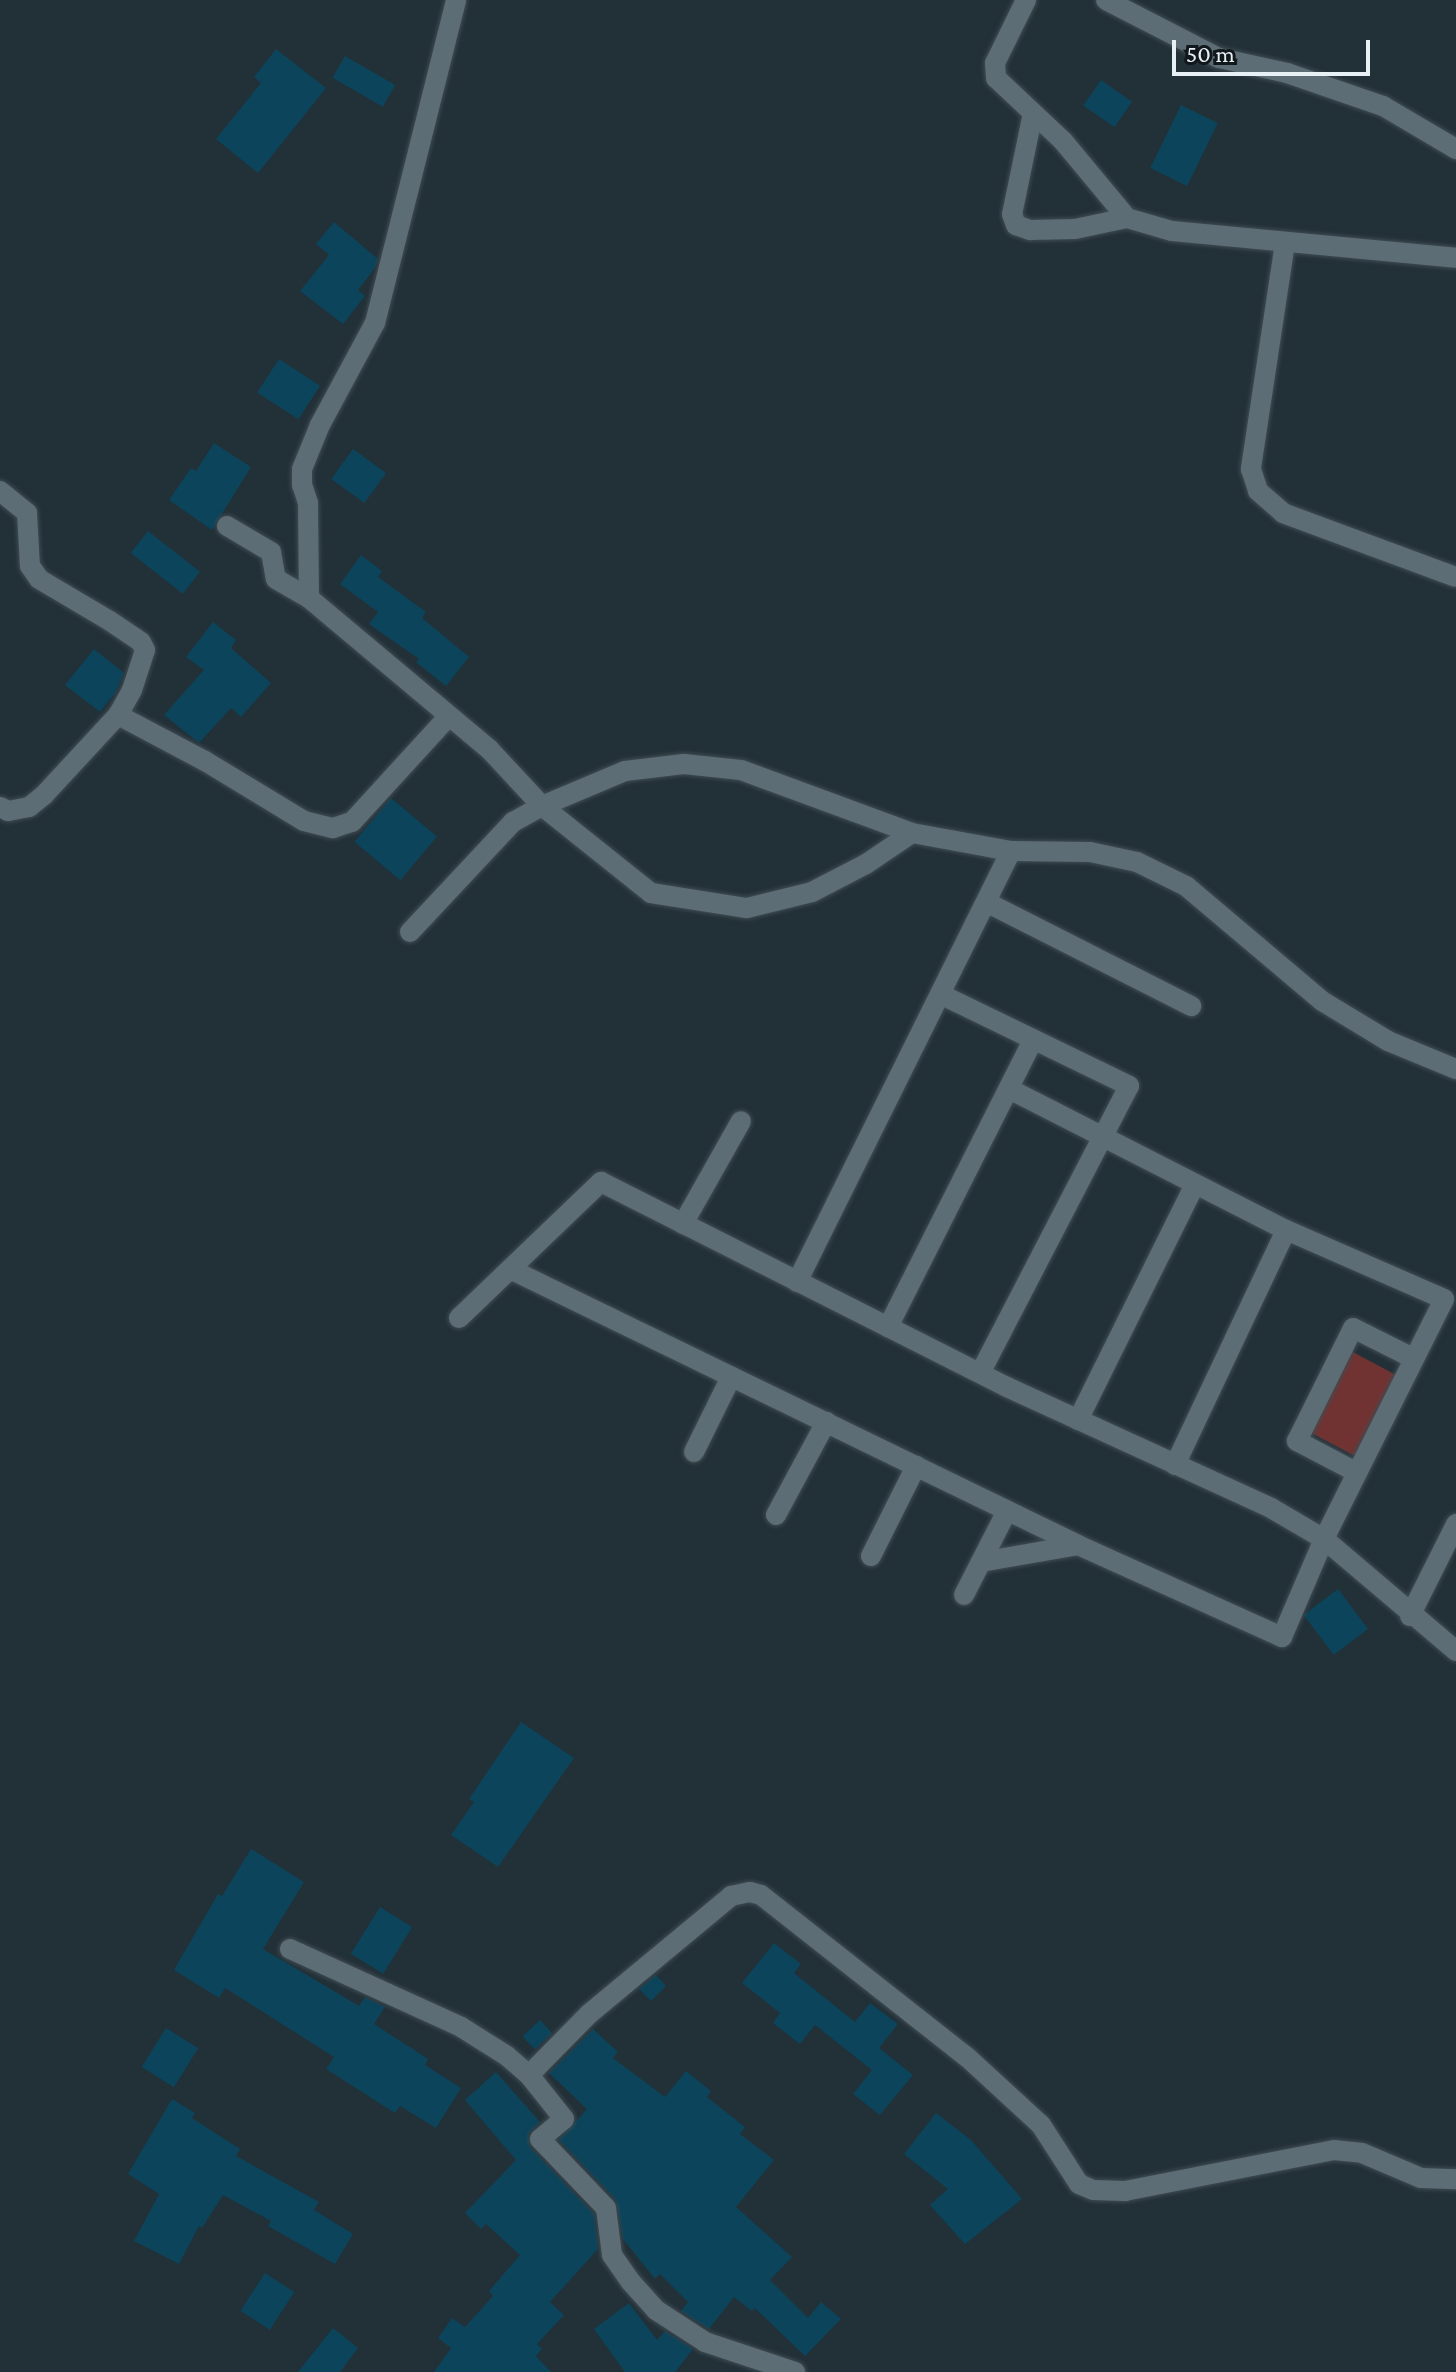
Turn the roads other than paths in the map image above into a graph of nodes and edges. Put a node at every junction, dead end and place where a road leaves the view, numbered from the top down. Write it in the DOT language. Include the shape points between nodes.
graph roads {
  1 [pos="456,0"];
  2 [pos="1026,0"];
  3 [pos="1106,0"];
  4 [pos="1033,113"];
  5 [pos="1456,149"];
  6 [pos="1127,218"];
  7 [pos="1285,243"];
  8 [pos="1456,258"];
  9 [pos="0,491"];
  10 [pos="227,526"];
  11 [pos="1456,577"];
  12 [pos="309,598"];
  13 [pos="118,715"];
  14 [pos="448,717"];
  15 [pos="542,806"];
  16 [pos="0,807"];
  17 [pos="912,833"];
  18 [pos="1011,851"];
  19 [pos="988,903"];
  20 [pos="410,932"];
  21 [pos="942,995"];
  22 [pos="1191,1006"];
  23 [pos="1033,1040"];
  24 [pos="1456,1069"];
  25 [pos="1009,1089"];
  26 [pos="741,1121"];
  27 [pos="1102,1137"];
  28 [pos="1195,1184"];
  29 [pos="683,1224"];
  30 [pos="1286,1230"];
  31 [pos="512,1270"];
  32 [pos="797,1282"];
  33 [pos="1450,1295"];
  34 [pos="459,1318"];
  35 [pos="888,1327"];
  36 [pos="1413,1358"];
  37 [pos="980,1373"];
  38 [pos="731,1377"];
  39 [pos="1078,1420"];
  40 [pos="826,1422"];
  41 [pos="694,1452"];
  42 [pos="1175,1465"];
  43 [pos="916,1466"];
  44 [pos="1356,1472"];
  45 [pos="1007,1511"];
  46 [pos="776,1515"];
  47 [pos="1456,1524"];
  48 [pos="1324,1539"];
  49 [pos="1078,1545"];
  50 [pos="871,1556"];
  51 [pos="981,1562"];
  52 [pos="964,1595"];
  53 [pos="1410,1616"];
  54 [pos="1456,1651"];
  55 [pos="290,1949"];
  56 [pos="529,2075"];
  57 [pos="1456,2179"];
  58 [pos="795,2372"];
  1 -- 12 [label="street" via="375,323 302,469 308,503"];
  2 -- 4 [label="street" via="995,63 996,78"];
  3 -- 5 [label="street" via="1219,58 1287,73 1383,106"];
  4 -- 6 [label="street"];
  4 -- 6 [label="street" via="1012,214 1016,225 1030,230 1075,229"];
  6 -- 7 [label="street" via="1172,231"];
  7 -- 8 [label="street"];
  7 -- 11 [label="street" via="1251,469 1258,491 1283,513"];
  9 -- 13 [label="street" via="27,513 30,566 39,579 141,642 144,658"];
  10 -- 12 [label="street" via="271,552 274,577"];
  12 -- 14 [label="street"];
  13 -- 14 [label="street" via="304,821 333,828 352,822"];
  13 -- 16 [label="street" via="29,807"];
  14 -- 15 [label="street" via="489,749"];
  15 -- 17 [label="street" via="625,771 684,764 741,770"];
  15 -- 17 [label="street" via="651,893 747,908 812,892"];
  15 -- 20 [label="street" via="513,822"];
  17 -- 18 [label="street"];
  18 -- 19 [label="street"];
  18 -- 24 [label="street" via="1090,852 1137,862 1186,886 1322,1001 1388,1041"];
  19 -- 21 [label="street"];
  19 -- 22 [label="street"];
  21 -- 23 [label="street"];
  21 -- 32 [label="street"];
  23 -- 25 [label="street"];
  23 -- 27 [label="street" via="1129,1086"];
  25 -- 27 [label="street"];
  25 -- 35 [label="street"];
  26 -- 29 [label="street"];
  27 -- 28 [label="street"];
  27 -- 37 [label="street"];
  28 -- 30 [label="street"];
  28 -- 39 [label="street"];
  29 -- 31 [label="street" via="601,1182"];
  29 -- 32 [label="street"];
  30 -- 33 [label="street"];
  30 -- 42 [label="street"];
  31 -- 34 [label="street"];
  31 -- 38 [label="street"];
  32 -- 35 [label="street"];
  33 -- 36 [label="street"];
  35 -- 37 [label="street"];
  36 -- 44 [label="street"];
  36 -- 44 [label="street" via="1353,1328 1297,1441"];
  37 -- 39 [label="street"];
  38 -- 40 [label="street"];
  38 -- 41 [label="street"];
  39 -- 42 [label="street"];
  40 -- 43 [label="street"];
  40 -- 46 [label="street"];
  42 -- 48 [label="street" via="1271,1508"];
  43 -- 45 [label="street"];
  43 -- 50 [label="street"];
  44 -- 48 [label="street"];
  45 -- 49 [label="street"];
  45 -- 51 [label="street"];
  47 -- 53 [label="street"];
  48 -- 49 [label="street" via="1282,1637"];
  48 -- 53 [label="street"];
  49 -- 51 [label="street"];
  51 -- 52 [label="street"];
  53 -- 54 [label="street"];
  55 -- 56 [label="street" via="461,2027"];
  56 -- 57 [label="street" via="601,2004 723,1902 750,1892 761,1895 967,2057 1041,2125 1079,2184 1093,2190 1125,2191 1334,2150 1362,2153 1421,2178"];
  56 -- 58 [label="street" via="564,2119 540,2139 606,2208 612,2255 630,2281 656,2310 705,2342"];
}
